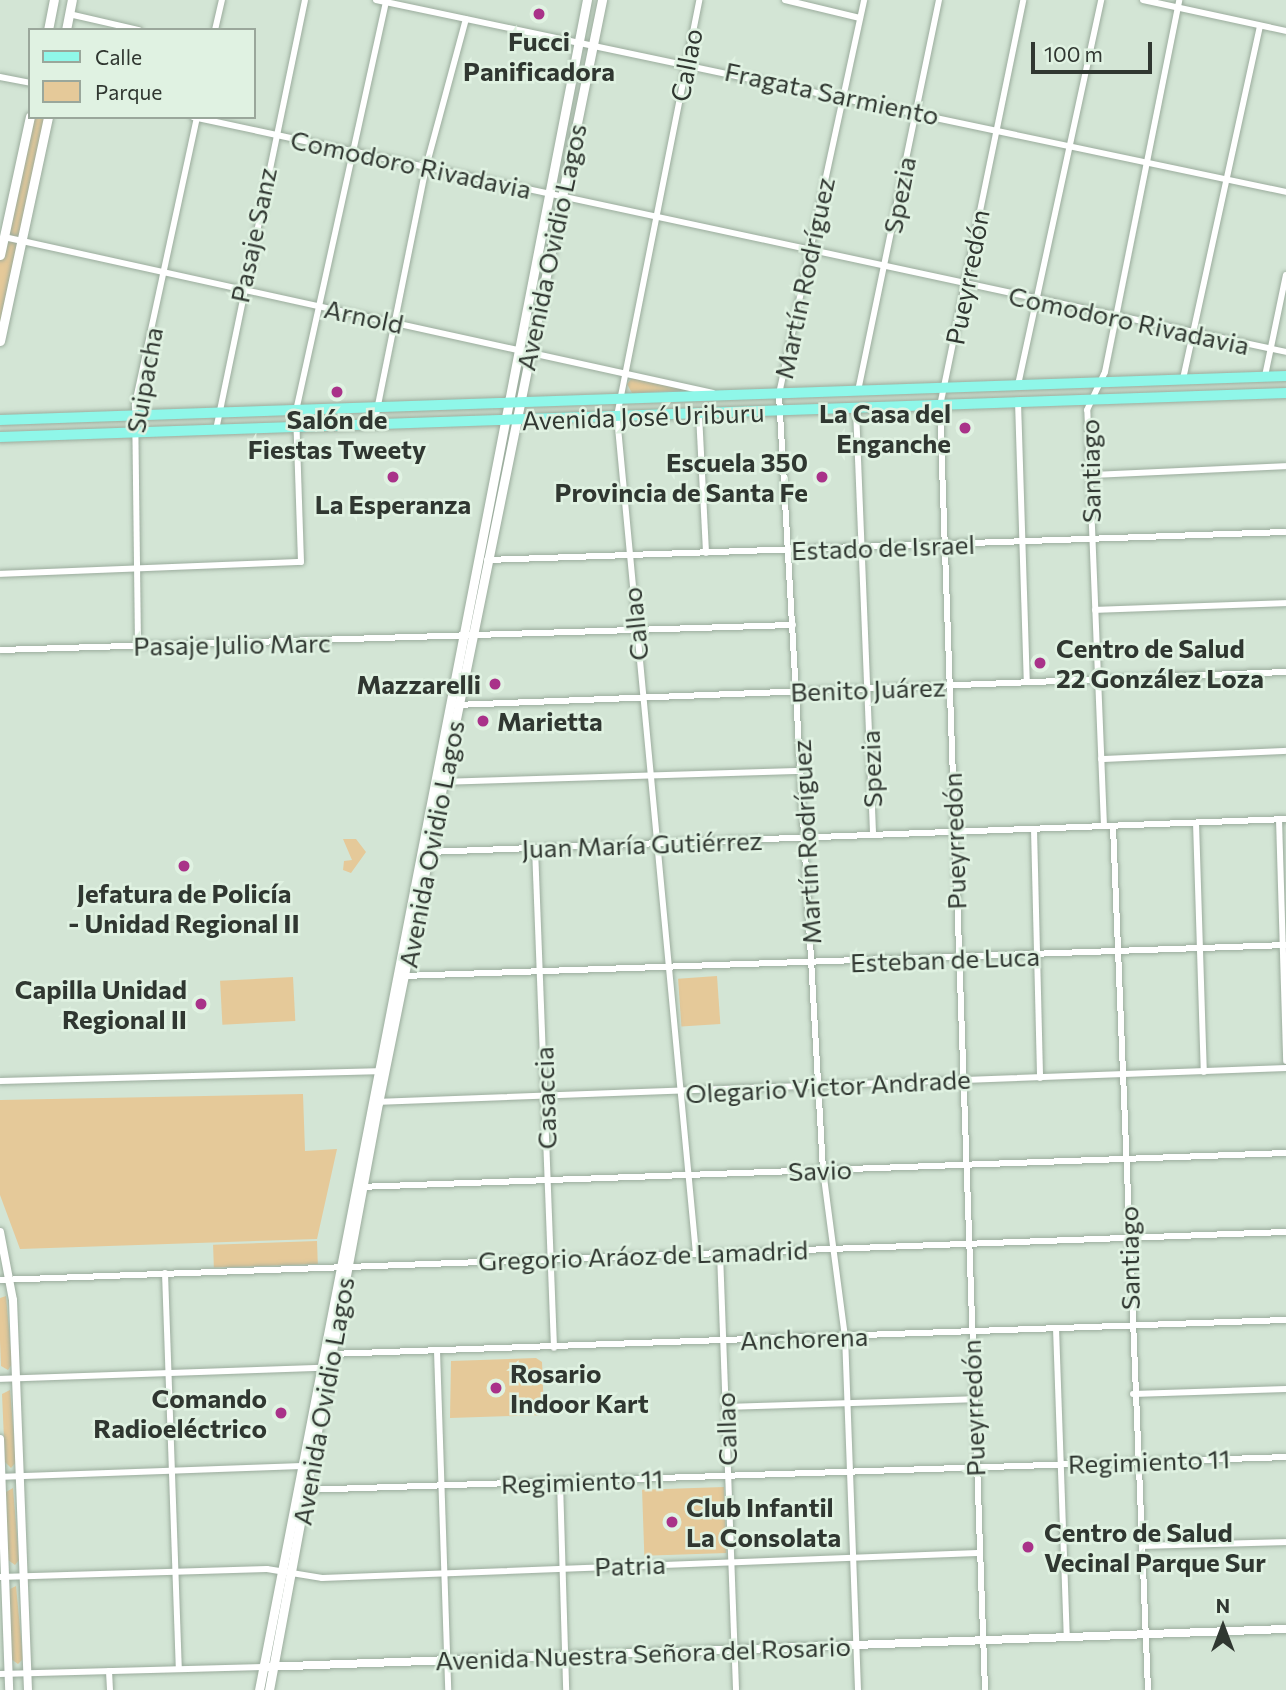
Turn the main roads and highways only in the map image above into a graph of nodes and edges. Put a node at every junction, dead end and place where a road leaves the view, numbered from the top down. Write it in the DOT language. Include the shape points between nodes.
graph roads {
  1 [pos="54,0"];
  2 [pos="72,0"];
  3 [pos="587,0"];
  4 [pos="602,0"];
  5 [pos="48,28"];
  6 [pos="66,28"];
  7 [pos="29,119"];
  8 [pos="48,119"];
  9 [pos="0,255"];
  10 [pos="0,341"];
  11 [pos="1286,376"];
  12 [pos="1286,393"];
  13 [pos="506,405"];
  14 [pos="519,405"];
  15 [pos="0,420"];
  16 [pos="504,420"];
  17 [pos="517,420"];
  18 [pos="0,437"];
  19 [pos="484,560"];
  20 [pos="438,782"];
  21 [pos="399,976"];
  22 [pos="374,1102"];
  23 [pos="327,1354"];
  24 [pos="307,1466"];
  25 [pos="287,1574"];
  26 [pos="259,1690"];
  27 [pos="270,1690"];
  1 -- 5 [label="main road"];
  2 -- 6 [label="main road"];
  3 -- 13 [label="main road, Avenida Ovidio Lagos"];
  4 -- 14 [label="main road, Avenida Ovidio Lagos"];
  7 -- 9 [label="main road"];
  8 -- 10 [label="main road"];
  11 -- 14 [label="main road, Avenida José Uriburu"];
  12 -- 17 [label="main road, Avenida José Uriburu"];
  13 -- 14 [label="main road, Avenida José Uriburu"];
  13 -- 15 [label="main road, Avenida José Uriburu"];
  13 -- 16 [label="main road, Avenida Ovidio Lagos"];
  14 -- 17 [label="main road, Avenida Ovidio Lagos"];
  16 -- 17 [label="main road, Avenida José Uriburu"];
  16 -- 18 [label="main road, Avenida José Uriburu"];
  16 -- 19 [label="main road, Avenida Ovidio Lagos"];
  17 -- 19 [label="main road, Avenida Ovidio Lagos"];
  19 -- 20 [label="main road, Avenida Ovidio Lagos"];
  20 -- 21 [label="main road, Avenida Ovidio Lagos" via="419,852"];
  20 -- 21 [label="main road, Avenida Ovidio Lagos" via="429,852"];
  21 -- 22 [label="main road, Avenida Ovidio Lagos"];
  21 -- 22 [label="main road, Avenida Ovidio Lagos" via="376,1070"];
  22 -- 23 [label="main road, Avenida Ovidio Lagos"];
  23 -- 24 [label="main road, Avenida Ovidio Lagos"];
  23 -- 24 [label="main road, Avenida Ovidio Lagos" via="319,1368"];
  24 -- 25 [label="main road, Avenida Ovidio Lagos"];
  25 -- 26 [label="main road, Avenida Ovidio Lagos"];
  25 -- 27 [label="main road, Avenida Ovidio Lagos"];
}
